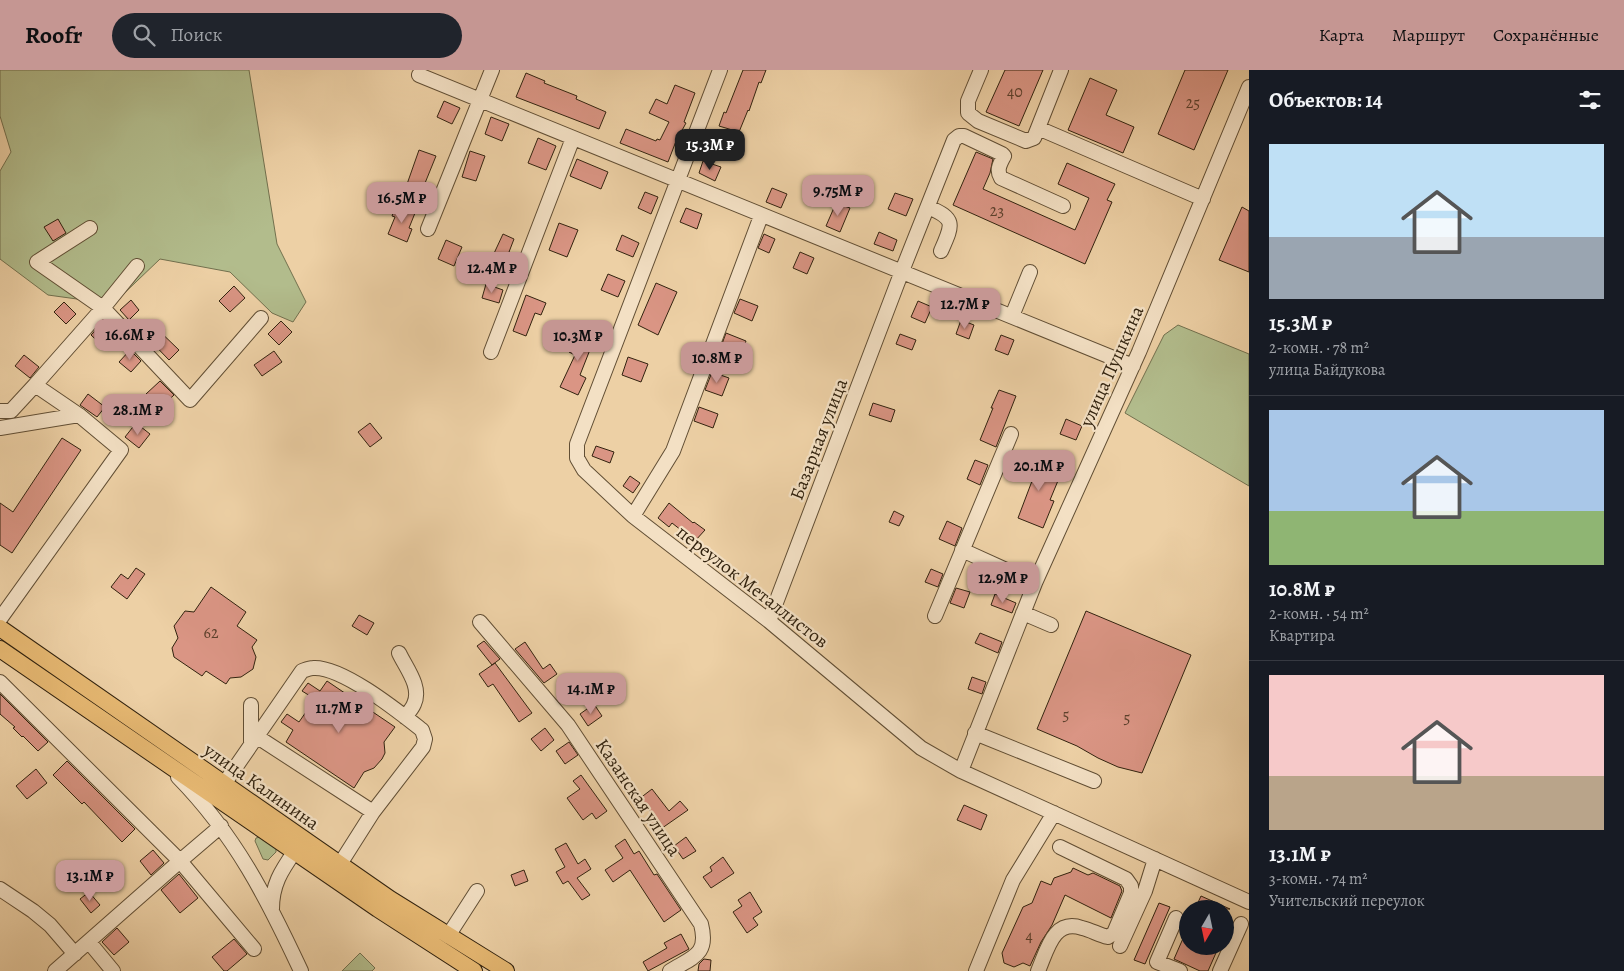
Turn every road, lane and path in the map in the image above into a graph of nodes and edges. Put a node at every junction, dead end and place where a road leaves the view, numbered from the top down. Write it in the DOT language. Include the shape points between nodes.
graph roads {
  1 [pos="492,70"];
  2 [pos="720,70"];
  3 [pos="981,70"];
  4 [pos="1061,70"];
  5 [pos="419,75"];
  6 [pos="1249,87"];
  7 [pos="481,100"];
  8 [pos="1038,128"];
  9 [pos="572,138"];
  10 [pos="679,181"];
  11 [pos="1203,199"];
  12 [pos="1063,206"];
  13 [pos="928,207"];
  14 [pos="761,216"];
  15 [pos="90,228"];
  16 [pos="428,229"];
  17 [pos="941,251"];
  18 [pos="137,266"];
  19 [pos="902,271"];
  20 [pos="1030,272"];
  21 [pos="103,308"];
  22 [pos="1012,316"];
  23 [pos="261,318"];
  24 [pos="491,352"];
  25 [pos="1133,366"];
  26 [pos="35,385"];
  27 [pos="0,411"];
  28 [pos="79,415"];
  29 [pos="0,428"];
  30 [pos="1010,434"];
  31 [pos="633,516"];
  32 [pos="962,550"];
  33 [pos="1035,584"];
  34 [pos="1023,613"];
  35 [pos="935,616"];
  36 [pos="0,619"];
  37 [pos="769,621"];
  38 [pos="480,622"];
  39 [pos="1050,625"];
  40 [pos="0,628"];
  41 [pos="0,649"];
  42 [pos="399,653"];
  43 [pos="0,682"];
  44 [pos="251,705"];
  45 [pos="405,717"];
  46 [pos="975,733"];
  47 [pos="254,739"];
  48 [pos="164,762"];
  49 [pos="961,771"];
  50 [pos="1094,781"];
  51 [pos="224,784"];
  52 [pos="373,812"];
  53 [pos="1054,813"];
  54 [pos="221,826"];
  55 [pos="299,845"];
  56 [pos="1060,847"];
  57 [pos="1155,859"];
  58 [pos="180,861"];
  59 [pos="340,864"];
  60 [pos="251,870"];
  61 [pos="281,871"];
  62 [pos="0,889"];
  63 [pos="477,891"];
  64 [pos="1249,902"];
  65 [pos="272,909"];
  66 [pos="1176,918"];
  67 [pos="1241,924"];
  68 [pos="448,936"];
  69 [pos="89,942"];
  70 [pos="1120,946"];
  71 [pos="254,949"];
  72 [pos="74,954"];
  73 [pos="55,971"];
  74 [pos="112,971"];
  75 [pos="302,971"];
  76 [pos="474,971"];
  77 [pos="506,971"];
  78 [pos="670,971"];
  79 [pos="976,971"];
  80 [pos="1038,971"];
  81 [pos="1180,971"];
  82 [pos="1220,971"];
  1 -- 7 [label="street"];
  2 -- 10 [label="street"];
  3 -- 8 [label="street" via="968,101 968,113 978,121 1026,141 1034,138"];
  4 -- 8 [label="street"];
  5 -- 7 [label="street"];
  6 -- 11 [label="street, улица Пушкина"];
  7 -- 9 [label="street"];
  7 -- 16 [label="street"];
  8 -- 11 [label="street"];
  9 -- 10 [label="street"];
  9 -- 24 [label="street"];
  10 -- 14 [label="street"];
  10 -- 31 [label="street, переулок Металлистов" via="577,444 577,458 584,470"];
  11 -- 25 [label="street, улица Пушкина"];
  12 -- 13 [label="street, Базарная улица" via="1000,178 998,168 1004,156 959,136 954,140"];
  13 -- 17 [label="street" via="948,219 950,226"];
  13 -- 19 [label="street, Базарная улица"];
  14 -- 19 [label="street"];
  14 -- 31 [label="street" via="673,451"];
  15 -- 21 [label="street" via="37,262"];
  18 -- 21 [label="street"];
  19 -- 22 [label="street"];
  19 -- 37 [label="street, Базарная улица"];
  20 -- 22 [label="street"];
  21 -- 23 [label="street" via="190,400"];
  21 -- 26 [label="street"];
  22 -- 25 [label="street"];
  25 -- 33 [label="street, улица Пушкина"];
  26 -- 27 [label="street" via="11,411"];
  26 -- 28 [label="street"];
  28 -- 29 [label="street"];
  28 -- 36 [label="street" via="121,450"];
  30 -- 32 [label="street"];
  31 -- 37 [label="street, переулок Металлистов"];
  32 -- 33 [label="street"];
  32 -- 35 [label="street"];
  33 -- 34 [label="street, улица Пушкина"];
  34 -- 39 [label="street"];
  34 -- 46 [label="street, улица Пушкина"];
  37 -- 49 [label="street, переулок Металлистов" via="921,748"];
  38 -- 78 [label="street, Казанская улица" via="568,725 701,924 705,937 698,955"];
  40 -- 51 [label="main road, улица Калинина"];
  41 -- 48 [label="main road, улица Калинина"];
  42 -- 45 [label="street" via="417,688 414,704"];
  43 -- 58 [label="street"];
  44 -- 47 [label="street"];
  45 -- 47 [label="street" via="358,685 329,671 313,668 302,671"];
  45 -- 52 [label="street" via="422,730 423,747"];
  46 -- 49 [label="street, улица Пушкина"];
  46 -- 50 [label="street"];
  47 -- 51 [label="street"];
  47 -- 52 [label="street"];
  48 -- 54 [label="street"];
  48 -- 55 [label="main road, улица Калинина"];
  49 -- 53 [label="street, переулок Металлистов"];
  51 -- 55 [label="main road, улица Калинина"];
  52 -- 59 [label="street"];
  53 -- 57 [label="street, переулок Металлистов"];
  53 -- 79 [label="street" via="1013,880"];
  54 -- 58 [label="street"];
  54 -- 60 [label="street"];
  55 -- 59 [label="main road, улица Калинина"];
  55 -- 61 [label="street"];
  55 -- 76 [label="main road, улица Калинина" via="378,909"];
  56 -- 80 [label="street" via="1126,879 1131,893 1114,933 1108,937 1081,927 1070,925 1061,928 1055,933"];
  57 -- 64 [label="street, переулок Металлистов"];
  57 -- 70 [label="street" via="1145,891"];
  58 -- 69 [label="street"];
  58 -- 71 [label="street"];
  59 -- 68 [label="main road, улица Калинина"];
  60 -- 61 [label="street" via="267,875"];
  60 -- 65 [label="street"];
  61 -- 65 [label="street" via="272,897"];
  62 -- 72 [label="street" via="50,925"];
  63 -- 68 [label="street"];
  65 -- 75 [label="street"];
  66 -- 81 [label="street" via="1157,962"];
  67 -- 82 [label="street"];
  68 -- 77 [label="main road, улица Калинина"];
  69 -- 72 [label="street"];
  69 -- 74 [label="street"];
  72 -- 73 [label="street"];
}
